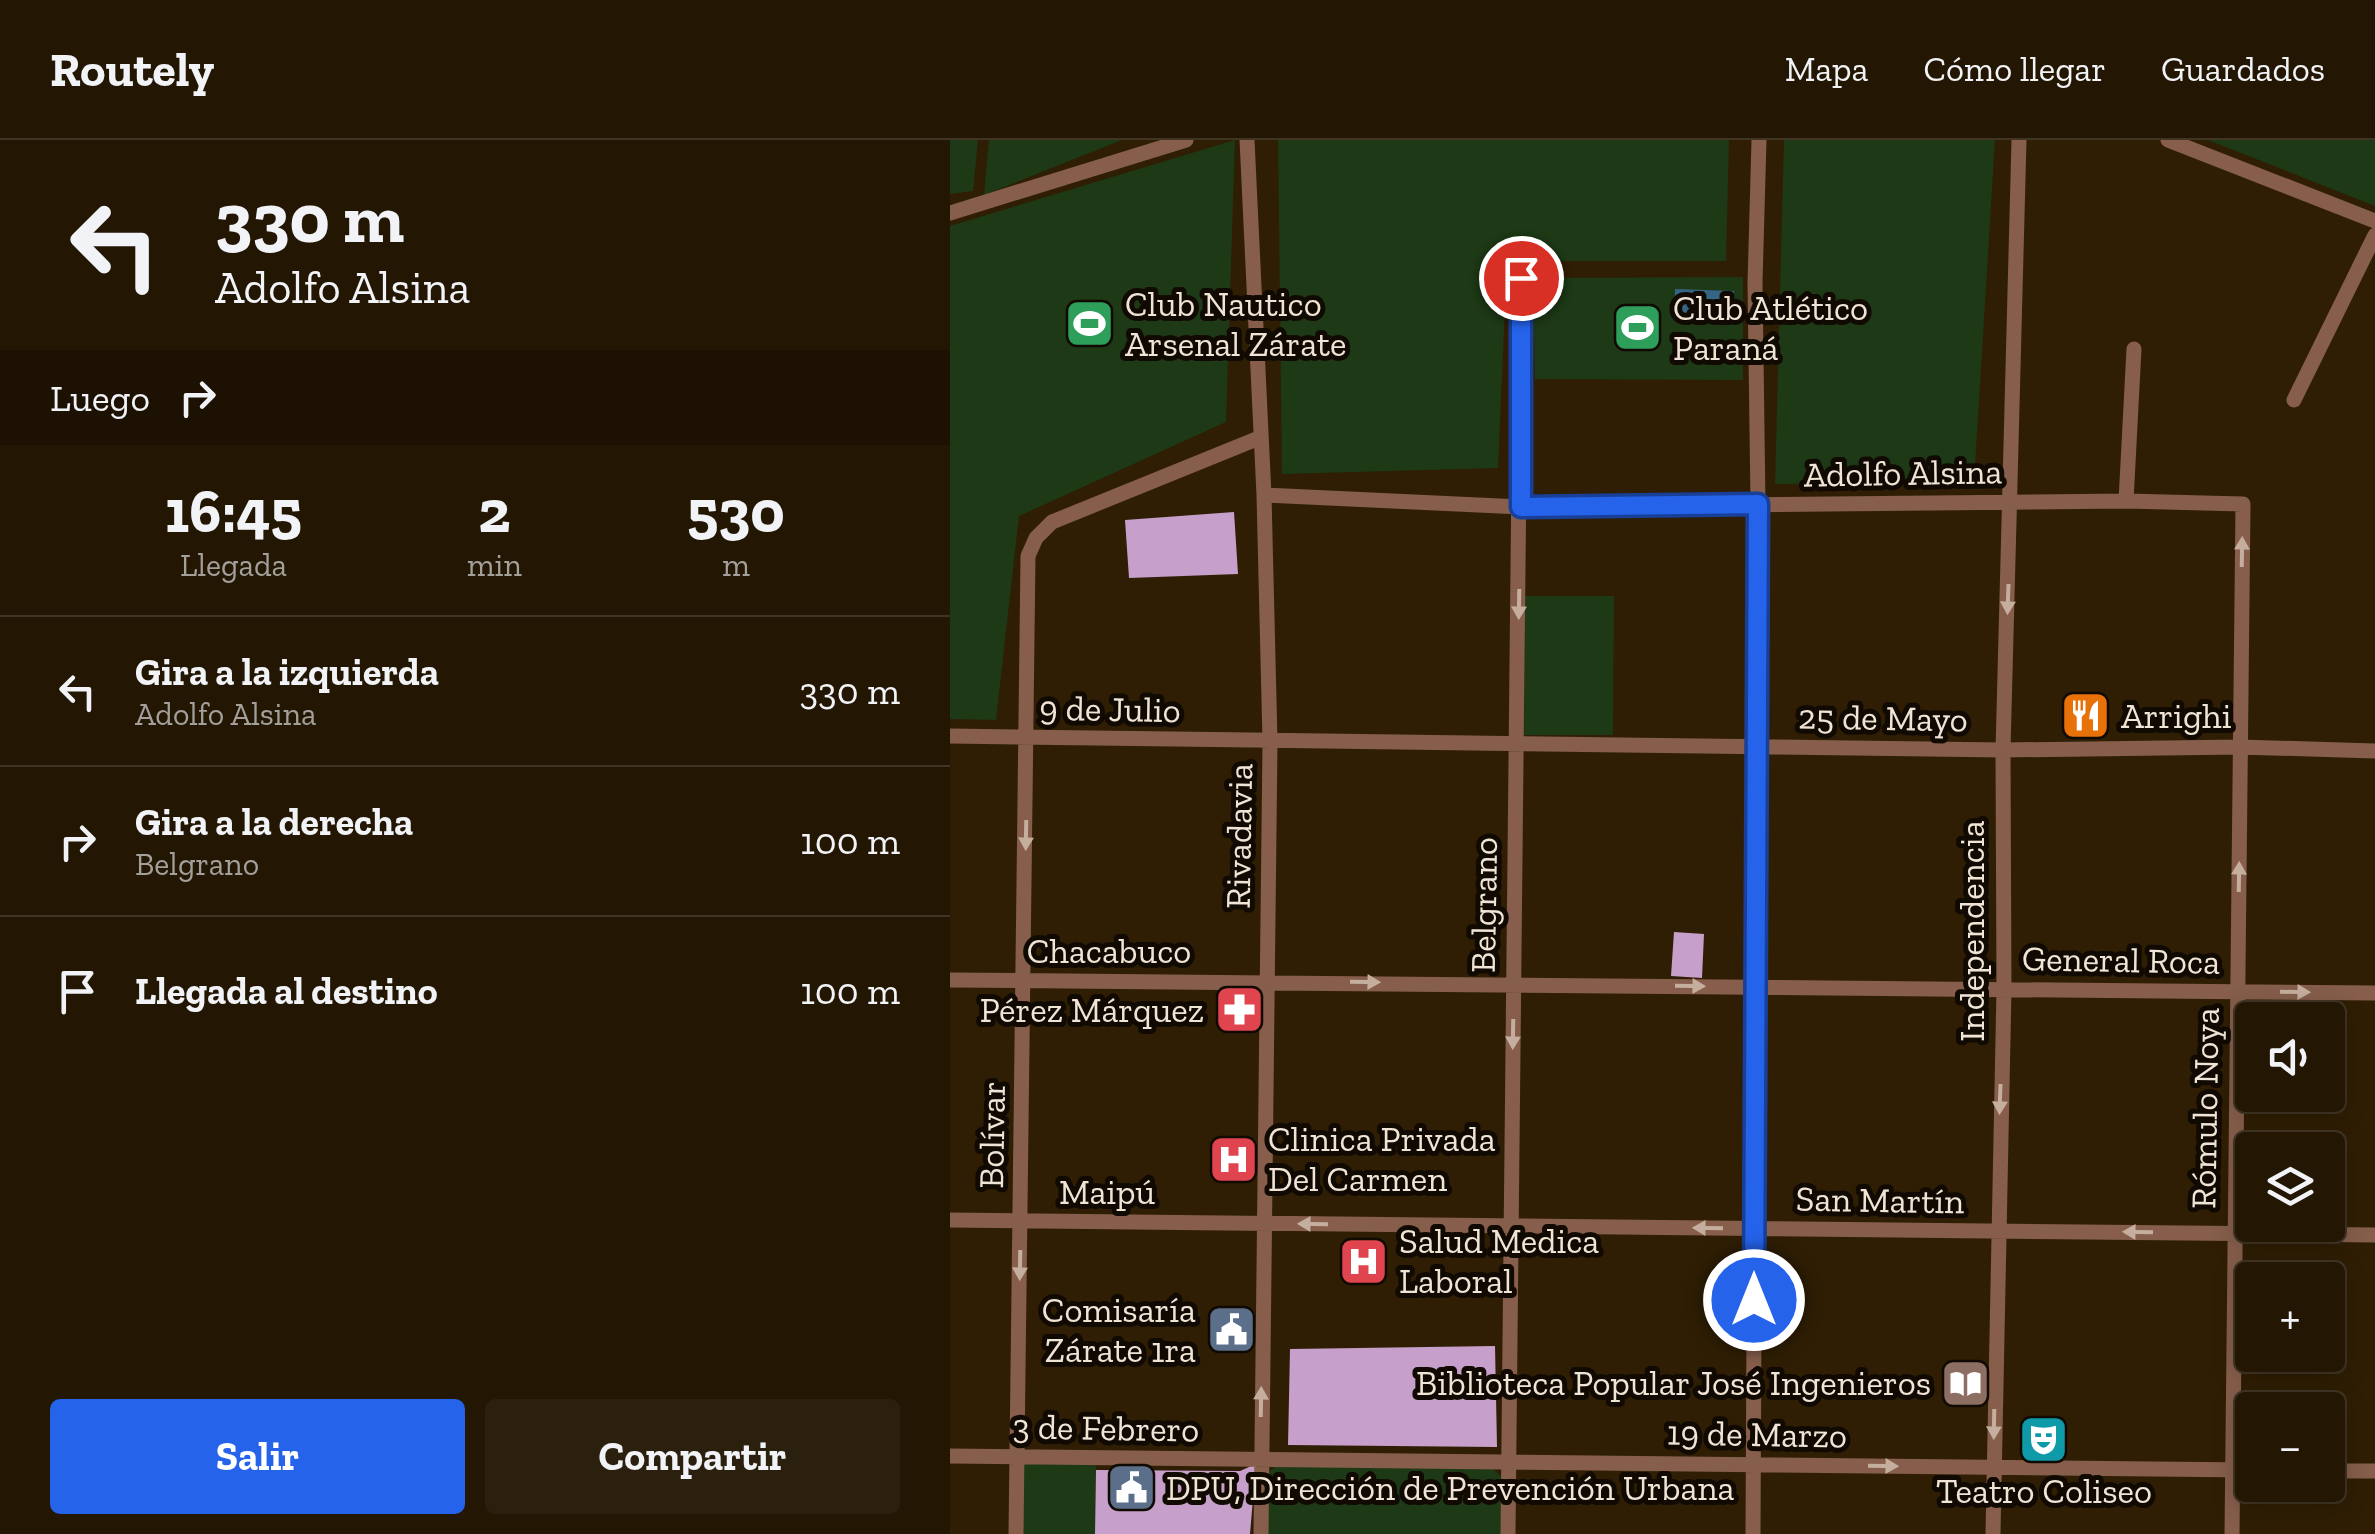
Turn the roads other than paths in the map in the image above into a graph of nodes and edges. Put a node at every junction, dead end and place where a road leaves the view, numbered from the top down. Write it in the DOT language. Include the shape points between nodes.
graph roads {
  1 [pos="1186,140"];
  2 [pos="1247,140"];
  3 [pos="1759,140"];
  4 [pos="2018,140"];
  5 [pos="2168,140"];
  6 [pos="950,213"];
  7 [pos="2375,220"];
  8 [pos="2375,235"];
  9 [pos="1521,278"];
  10 [pos="2134,349"];
  11 [pos="2294,400"];
  12 [pos="1258,438"];
  13 [pos="1264,496"];
  14 [pos="2126,501"];
  15 [pos="2012,502"];
  16 [pos="1758,504"];
  17 [pos="2243,504"];
  18 [pos="1521,507"];
  19 [pos="950,736"];
  20 [pos="1027,738"];
  21 [pos="1270,741"];
  22 [pos="1516,745"];
  23 [pos="1756,746"];
  24 [pos="2240,748"];
  25 [pos="2003,750"];
  26 [pos="2375,751"];
  27 [pos="950,980"];
  28 [pos="1267,980"];
  29 [pos="1024,982"];
  30 [pos="1513,984"];
  31 [pos="1756,986"];
  32 [pos="2004,989"];
  33 [pos="2237,992"];
  34 [pos="2375,993"];
  35 [pos="950,1220"];
  36 [pos="1020,1222"];
  37 [pos="1264,1224"];
  38 [pos="1510,1226"];
  39 [pos="1755,1228"];
  40 [pos="1996,1231"];
  41 [pos="2233,1234"];
  42 [pos="2375,1235"];
  43 [pos="950,1456"];
  44 [pos="1017,1456"];
  45 [pos="1260,1460"];
  46 [pos="1508,1460"];
  47 [pos="1754,1464"];
  48 [pos="1993,1468"];
  49 [pos="2232,1470"];
  50 [pos="2345,1471"];
  51 [pos="2375,1471"];
  52 [pos="1016,1534"];
  53 [pos="1261,1534"];
  54 [pos="1508,1534"];
  55 [pos="1753,1534"];
  56 [pos="1993,1534"];
  57 [pos="2232,1534"];
  1 -- 6 [label="street"];
  2 -- 12 [label="street, Rivadavia"];
  3 -- 16 [label="street"];
  4 -- 15 [label="street, Independencia"];
  5 -- 7 [label="street"];
  8 -- 11 [label="street"];
  9 -- 18 [label="street, Belgrano"];
  10 -- 14 [label="street"];
  12 -- 13 [label="street, Rivadavia"];
  12 -- 20 [label="street, Bolívar" via="1052,522 1036,538 1028,556"];
  13 -- 18 [label="street, Adolfo Alsina"];
  13 -- 21 [label="street, Rivadavia"];
  14 -- 15 [label="street, Adolfo Alsina"];
  14 -- 17 [label="street, Adolfo Alsina"];
  15 -- 16 [label="street, Adolfo Alsina"];
  15 -- 25 [label="street, Independencia, one-way"];
  16 -- 18 [label="street, Adolfo Alsina"];
  16 -- 23 [label="street"];
  24 -- 17 [label="street, Rómulo Noya, one-way"];
  18 -- 22 [label="street, Belgrano, one-way"];
  19 -- 20 [label="street, 9 de Julio"];
  20 -- 21 [label="street, 9 de Julio"];
  20 -- 29 [label="street, Bolívar, one-way"];
  21 -- 22 [label="street, 25 de Mayo"];
  21 -- 28 [label="street, Rivadavia"];
  22 -- 23 [label="street, 25 de Mayo"];
  22 -- 30 [label="street, Belgrano"];
  23 -- 25 [label="street, 25 de Mayo"];
  23 -- 31 [label="street"];
  24 -- 25 [label="street, 25 de Mayo"];
  24 -- 26 [label="street, 25 de Mayo"];
  33 -- 24 [label="street, Rómulo Noya, one-way"];
  25 -- 32 [label="street, Independencia"];
  27 -- 29 [label="street, Chacabuco"];
  28 -- 29 [label="street, Chacabuco"];
  28 -- 30 [label="street, General Roca, one-way"];
  28 -- 37 [label="street, Rivadavia"];
  29 -- 36 [label="street, Bolívar"];
  30 -- 31 [label="street, General Roca, one-way"];
  30 -- 38 [label="street, Belgrano, one-way"];
  31 -- 32 [label="street, General Roca"];
  31 -- 39 [label="street"];
  32 -- 33 [label="street, General Roca"];
  32 -- 40 [label="street, Independencia, one-way"];
  33 -- 34 [label="street, General Roca, one-way"];
  33 -- 41 [label="street, Rómulo Noya"];
  35 -- 36 [label="street, Maipú"];
  36 -- 37 [label="street, Maipú"];
  36 -- 44 [label="street, Bolívar, one-way"];
  38 -- 37 [label="street, San Martín, one-way"];
  45 -- 37 [label="street, Rivadavia, one-way"];
  39 -- 38 [label="street, San Martín, one-way"];
  38 -- 46 [label="street, Belgrano"];
  39 -- 40 [label="street, San Martín"];
  39 -- 47 [label="street"];
  41 -- 40 [label="street, San Martín, one-way"];
  40 -- 48 [label="street, Independencia, one-way"];
  41 -- 42 [label="street, San Martín"];
  41 -- 49 [label="street, Rómulo Noya"];
  43 -- 44 [label="street, 3 de Febrero"];
  44 -- 45 [label="street, 3 de Febrero"];
  44 -- 52 [label="street, Bolívar"];
  45 -- 46 [label="street, 19 de Marzo"];
  45 -- 53 [label="street, Rivadavia"];
  46 -- 47 [label="street, 19 de Marzo"];
  46 -- 54 [label="street, Belgrano"];
  47 -- 48 [label="street, 19 de Marzo, one-way"];
  47 -- 55 [label="street"];
  48 -- 49 [label="street, 19 de Marzo"];
  48 -- 56 [label="street, Independencia"];
  49 -- 57 [label="street, Rómulo Noya"];
  50 -- 51 [label="street"];
}
